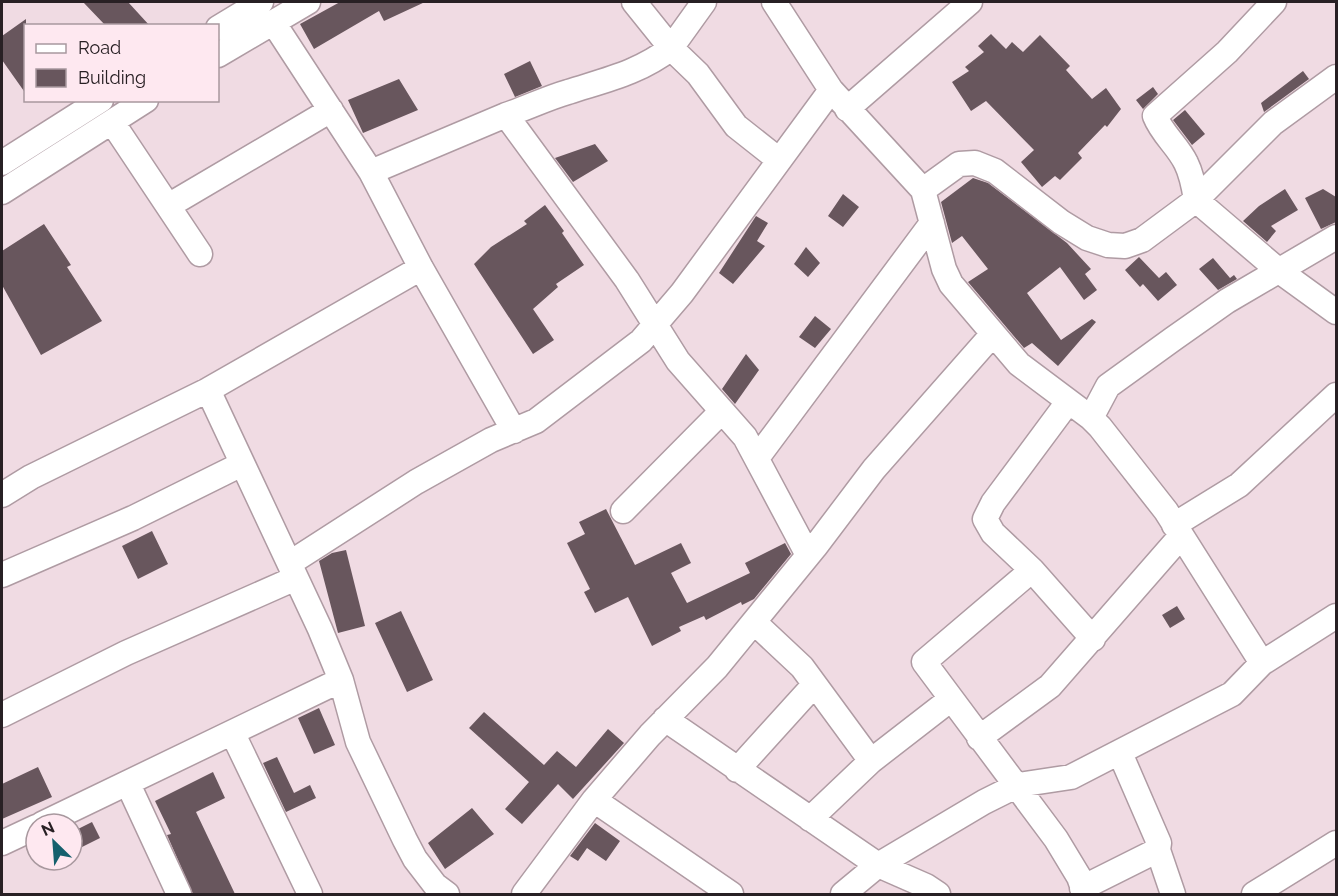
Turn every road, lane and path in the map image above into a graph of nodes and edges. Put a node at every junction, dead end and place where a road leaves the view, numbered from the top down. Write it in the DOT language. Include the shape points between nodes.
graph roads {
  1 [pos="261,2"];
  2 [pos="308,2"];
  3 [pos="634,2"];
  4 [pos="704,2"];
  5 [pos="970,2"];
  6 [pos="1274,2"];
  7 [pos="777,3"];
  8 [pos="273,22"];
  9 [pos="219,27"];
  10 [pos="671,48"];
  11 [pos="219,54"];
  12 [pos="1336,77"];
  13 [pos="831,90"];
  14 [pos="98,102"];
  15 [pos="143,102"];
  16 [pos="847,109"];
  17 [pos="331,110"];
  18 [pos="507,116"];
  19 [pos="112,122"];
  20 [pos="779,160"];
  21 [pos="2,163"];
  22 [pos="371,172"];
  23 [pos="923,190"];
  24 [pos="2,192"];
  25 [pos="1196,200"];
  26 [pos="168,206"];
  27 [pos="932,223"];
  28 [pos="1336,237"];
  29 [pos="200,254"];
  30 [pos="422,268"];
  31 [pos="1278,270"];
  32 [pos="1336,312"];
  33 [pos="656,325"];
  34 [pos="992,335"];
  35 [pos="208,390"];
  36 [pos="1336,395"];
  37 [pos="1068,402"];
  38 [pos="722,411"];
  39 [pos="1091,418"];
  40 [pos="514,431"];
  41 [pos="757,458"];
  42 [pos="242,464"];
  43 [pos="2,495"];
  44 [pos="623,511"];
  45 [pos="1178,530"];
  46 [pos="808,555"];
  47 [pos="1032,570"];
  48 [pos="293,571"];
  49 [pos="2,575"];
  50 [pos="1336,616"];
  51 [pos="754,622"];
  52 [pos="1093,639"];
  53 [pos="1262,663"];
  54 [pos="340,680"];
  55 [pos="814,685"];
  56 [pos="951,699"];
  57 [pos="2,715"];
  58 [pos="665,719"];
  59 [pos="232,734"];
  60 [pos="979,738"];
  61 [pos="1120,753"];
  62 [pos="871,761"];
  63 [pos="738,770"];
  64 [pos="128,784"];
  65 [pos="1018,785"];
  66 [pos="594,800"];
  67 [pos="68,812"];
  68 [pos="810,819"];
  69 [pos="24,833"];
  70 [pos="2,843"];
  71 [pos="1336,843"];
  72 [pos="1158,850"];
  73 [pos="878,865"];
  74 [pos="1084,891"];
  75 [pos="175,893"];
  76 [pos="530,893"];
  77 [pos="310,894"];
  78 [pos="447,894"];
  79 [pos="731,894"];
  80 [pos="843,894"];
  81 [pos="938,894"];
  82 [pos="1173,894"];
  83 [pos="1254,894"];
  1 -- 9 [label="street"];
  2 -- 8 [label="street"];
  3 -- 10 [label="street"];
  4 -- 10 [label="street"];
  5 -- 16 [label="street"];
  6 -- 25 [label="street" via="1227,52 1155,116 1186,162"];
  7 -- 13 [label="street"];
  8 -- 11 [label="street"];
  8 -- 17 [label="street"];
  10 -- 18 [label="street" via="652,63 614,79 567,92"];
  10 -- 20 [label="street" via="698,74 736,126"];
  12 -- 25 [label="street" via="1273,123"];
  13 -- 16 [label="street"];
  13 -- 20 [label="street"];
  14 -- 21 [label="street"];
  15 -- 19 [label="street"];
  16 -- 23 [label="street"];
  17 -- 22 [label="street"];
  17 -- 26 [label="street"];
  18 -- 22 [label="street"];
  18 -- 33 [label="street"];
  19 -- 24 [label="street"];
  19 -- 26 [label="street"];
  20 -- 33 [label="street"];
  22 -- 30 [label="street"];
  23 -- 25 [label="street" via="959,164 975,163 995,171 1088,238 1125,246 1142,240"];
  23 -- 27 [label="street"];
  25 -- 31 [label="street"];
  26 -- 29 [label="street"];
  27 -- 34 [label="street" via="951,284"];
  27 -- 41 [label="street"];
  28 -- 31 [label="street"];
  30 -- 35 [label="street"];
  30 -- 40 [label="street"];
  31 -- 32 [label="street"];
  31 -- 39 [label="street" via="1227,301 1108,386"];
  33 -- 38 [label="street" via="678,361"];
  33 -- 40 [label="street" via="641,341 536,421"];
  34 -- 37 [label="street" via="1019,364"];
  34 -- 46 [label="street" via="874,469"];
  35 -- 42 [label="street"];
  35 -- 43 [label="street"];
  36 -- 45 [label="street" via="1239,484"];
  37 -- 39 [label="street"];
  37 -- 47 [label="street" via="985,519"];
  38 -- 41 [label="street"];
  38 -- 44 [label="street"];
  39 -- 45 [label="street"];
  40 -- 48 [label="street" via="416,482"];
  41 -- 46 [label="street"];
  42 -- 48 [label="street"];
  42 -- 49 [label="street" via="133,518"];
  45 -- 52 [label="street"];
  45 -- 53 [label="street"];
  46 -- 51 [label="street"];
  47 -- 52 [label="street"];
  47 -- 56 [label="street" via="925,660"];
  48 -- 54 [label="street"];
  48 -- 57 [label="street"];
  50 -- 53 [label="street"];
  51 -- 55 [label="street" via="802,667"];
  51 -- 58 [label="street" via="717,667"];
  52 -- 60 [label="street" via="1050,686"];
  53 -- 61 [label="street" via="1232,694"];
  54 -- 59 [label="street"];
  54 -- 78 [label="street" via="358,742 405,840 435,885"];
  55 -- 62 [label="street"];
  55 -- 63 [label="street"];
  56 -- 60 [label="street"];
  56 -- 62 [label="street"];
  58 -- 63 [label="street"];
  58 -- 66 [label="street"];
  59 -- 64 [label="street"];
  59 -- 77 [label="street"];
  60 -- 65 [label="street"];
  61 -- 65 [label="street" via="1071,777"];
  61 -- 72 [label="street" via="1159,843"];
  62 -- 68 [label="street"];
  63 -- 68 [label="street"];
  64 -- 67 [label="street"];
  64 -- 75 [label="street"];
  65 -- 73 [label="street"];
  65 -- 74 [label="street" via="1056,839"];
  66 -- 76 [label="street"];
  66 -- 79 [label="street"];
  68 -- 73 [label="street"];
  69 -- 70 [label="street"];
  71 -- 83 [label="street"];
  72 -- 74 [label="street"];
  72 -- 82 [label="street"];
  73 -- 80 [label="street"];
  73 -- 81 [label="street"];
}
